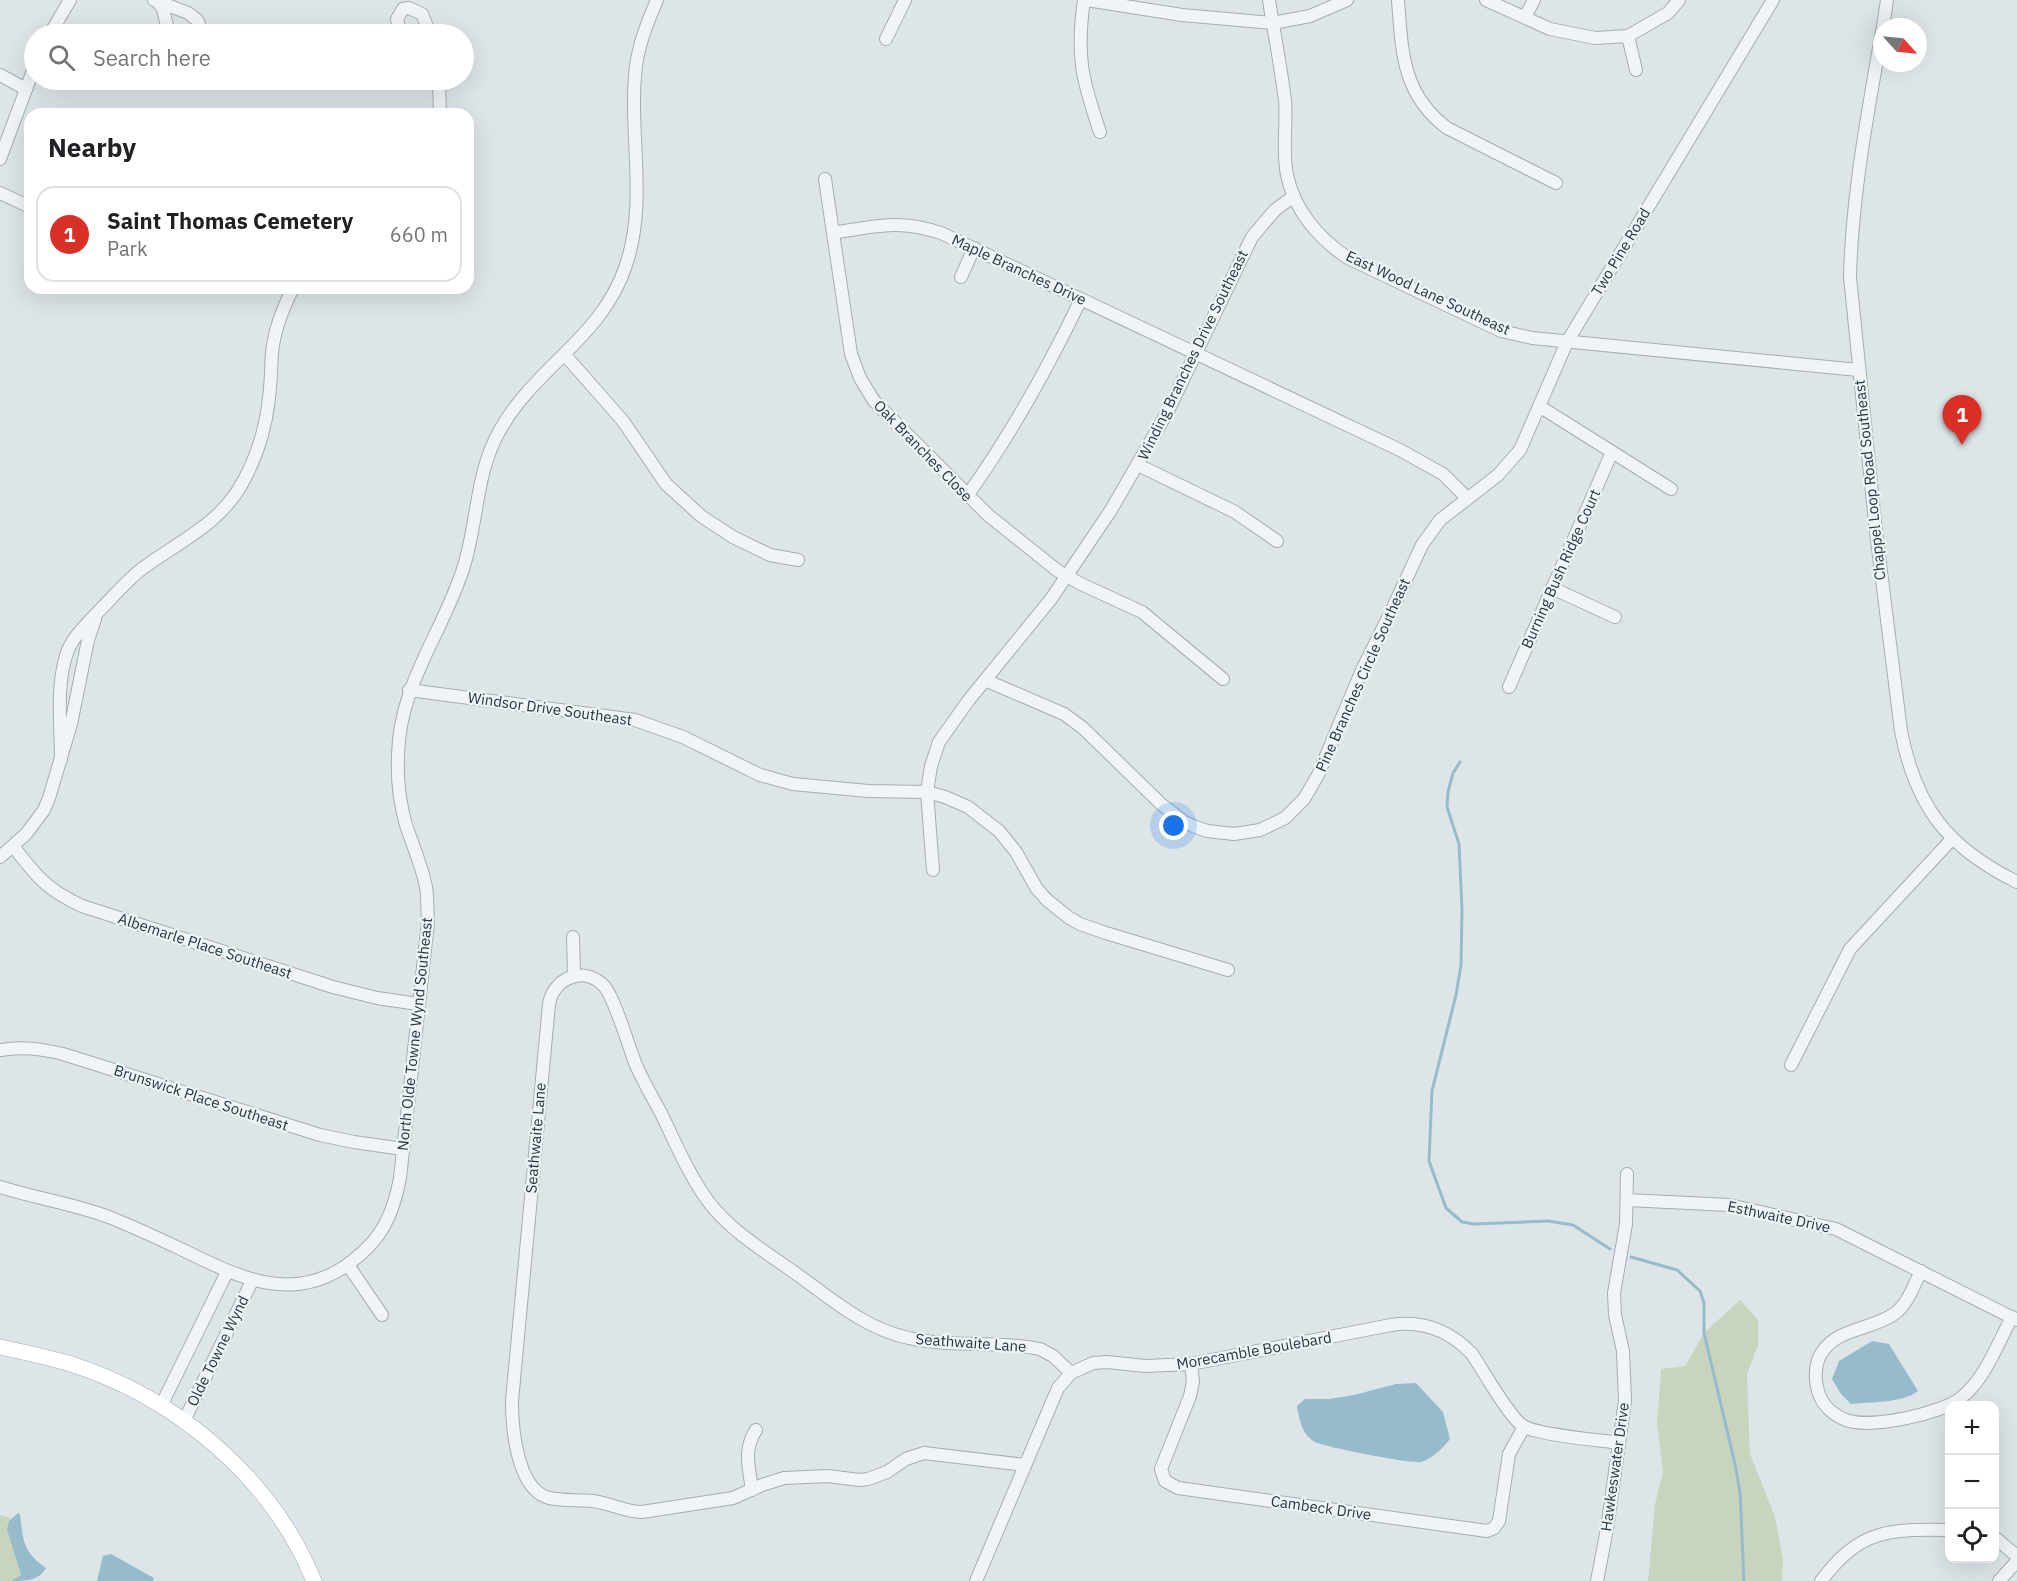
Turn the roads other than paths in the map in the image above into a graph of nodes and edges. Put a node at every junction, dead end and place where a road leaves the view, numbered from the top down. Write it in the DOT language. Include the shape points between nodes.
graph roads {
  1 [pos="70,0"];
  2 [pos="657,0"];
  3 [pos="905,0"];
  4 [pos="1085,0"];
  5 [pos="1269,0"];
  6 [pos="1347,0"];
  7 [pos="1398,0"];
  8 [pos="1486,0"];
  9 [pos="1534,0"];
  10 [pos="1679,0"];
  11 [pos="1773,0"];
  12 [pos="1887,0"];
  13 [pos="156,1"];
  14 [pos="1525,18"];
  15 [pos="1884,18"];
  16 [pos="1273,23"];
  17 [pos="56,24"];
  18 [pos="167,24"];
  19 [pos="199,24"];
  20 [pos="398,24"];
  21 [pos="426,24"];
  22 [pos="1628,36"];
  23 [pos="886,39"];
  24 [pos="1636,70"];
  25 [pos="1876,72"];
  26 [pos="0,75"];
  27 [pos="24,88"];
  28 [pos="26,90"];
  29 [pos="439,90"];
  30 [pos="440,108"];
  31 [pos="1100,132"];
  32 [pos="0,159"];
  33 [pos="825,179"];
  34 [pos="1556,183"];
  35 [pos="0,193"];
  36 [pos="1294,196"];
  37 [pos="24,204"];
  38 [pos="833,233"];
  39 [pos="974,248"];
  40 [pos="961,277"];
  41 [pos="291,294"];
  42 [pos="1082,299"];
  43 [pos="1567,342"];
  44 [pos="1196,354"];
  45 [pos="565,355"];
  46 [pos="1858,370"];
  47 [pos="1539,406"];
  48 [pos="1612,452"];
  49 [pos="1138,465"];
  50 [pos="1671,489"];
  51 [pos="967,496"];
  52 [pos="1467,498"];
  53 [pos="1277,541"];
  54 [pos="798,560"];
  55 [pos="1066,577"];
  56 [pos="1552,588"];
  57 [pos="98,612"];
  58 [pos="1615,617"];
  59 [pos="985,680"];
  60 [pos="1223,680"];
  61 [pos="1509,687"];
  62 [pos="409,690"];
  63 [pos="61,760"];
  64 [pos="927,792"];
  65 [pos="1952,839"];
  66 [pos="13,846"];
  67 [pos="0,857"];
  68 [pos="933,870"];
  69 [pos="2017,882"];
  70 [pos="573,937"];
  71 [pos="1228,970"];
  72 [pos="574,976"];
  73 [pos="418,1004"];
  74 [pos="0,1050"];
  75 [pos="1791,1065"];
  76 [pos="403,1149"];
  77 [pos="1627,1174"];
  78 [pos="0,1187"];
  79 [pos="1627,1200"];
  80 [pos="348,1265"];
  81 [pos="1921,1271"];
  82 [pos="227,1272"];
  83 [pos="252,1281"];
  84 [pos="382,1315"];
  85 [pos="2014,1319"];
  86 [pos="0,1347"];
  87 [pos="1191,1364"];
  88 [pos="1071,1373"];
  89 [pos="161,1406"];
  90 [pos="184,1421"];
  91 [pos="1524,1427"];
  92 [pos="756,1430"];
  93 [pos="1619,1443"];
  94 [pos="1025,1465"];
  95 [pos="752,1490"];
  96 [pos="1945,1530"];
  97 [pos="1999,1540"];
  98 [pos="2017,1556"];
  99 [pos="2017,1561"];
  100 [pos="314,1581"];
  101 [pos="976,1581"];
  102 [pos="1597,1581"];
  103 [pos="1821,1581"];
  104 [pos="1999,1581"];
  1 -- 17 [label="street"];
  2 -- 45 [label="street, North Olde Towne Wynd Southeast" via="642,38 636,68 637,208 631,250 605,309"];
  3 -- 23 [label="street"];
  4 -- 16 [label="street" via="1182,15"];
  4 -- 31 [label="street" via="1079,32 1080,59"];
  5 -- 16 [label="street, East Wood Lane Southeast"];
  6 -- 16 [label="street" via="1310,16"];
  7 -- 34 [label="street" via="1402,55 1409,79 1432,116 1447,128"];
  8 -- 14 [label="street"];
  9 -- 14 [label="street"];
  10 -- 22 [label="street" via="1668,13"];
  11 -- 43 [label="street, Two Pine Road"];
  12 -- 15 [label="street, Chappel Loop Road Southeast"];
  13 -- 18 [label="street" via="164,9"];
  13 -- 19 [label="street" via="193,16"];
  14 -- 22 [label="street" via="1550,29 1595,38"];
  16 -- 36 [label="street, East Wood Lane Southeast" via="1285,102 1287,174"];
  20 -- 21 [label="street" via="403,9 410,8 422,14"];
  22 -- 24 [label="street"];
  25 -- 46 [label="street, Chappel Loop Road Southeast" via="1851,237"];
  26 -- 27 [label="street"];
  28 -- 32 [label="street"];
  29 -- 30 [label="street"];
  33 -- 38 [label="street, Oak Branches Close"];
  35 -- 37 [label="street"];
  36 -- 43 [label="street, East Wood Lane Southeast" via="1314,231 1348,258 1502,331"];
  36 -- 44 [label="street, Winding Branches Drive Southeast" via="1275,210 1252,237"];
  38 -- 39 [label="street, Maple Branches Drive" via="887,224 914,225"];
  38 -- 51 [label="street, Oak Branches Close" via="851,354 860,378 874,401"];
  39 -- 40 [label="street"];
  39 -- 42 [label="street, Maple Branches Drive"];
  41 -- 57 [label="street" via="274,338 263,432 244,481 212,521 137,573"];
  42 -- 44 [label="street, Maple Branches Drive"];
  42 -- 51 [label="street" via="1023,412"];
  43 -- 46 [label="street, East Wood Lane Southeast"];
  43 -- 47 [label="street, Two Pine Road"];
  44 -- 49 [label="street, Winding Branches Drive Southeast"];
  44 -- 52 [label="street" via="1416,458 1443,474"];
  45 -- 54 [label="street" via="623,421 666,484 701,516 770,555"];
  45 -- 62 [label="street, North Olde Towne Wynd Southeast" via="517,403 493,444 483,471 463,569"];
  46 -- 65 [label="street, Chappel Loop Road Southeast" via="1887,630 1906,756 1924,801"];
  47 -- 48 [label="street"];
  47 -- 52 [label="street, Two Pine Road" via="1513,460"];
  48 -- 50 [label="street"];
  48 -- 56 [label="street, Burning Bush Ridge Court"];
  49 -- 53 [label="street" via="1228,508"];
  49 -- 55 [label="street, Winding Branches Drive Southeast"];
  51 -- 55 [label="street, Oak Branches Close"];
  52 -- 59 [label="street, Pine Branches Circle Southeast" via="1440,520 1414,560 1312,787 1285,818 1260,830 1221,834 1183,821 1064,714"];
  55 -- 59 [label="street, Winding Branches Drive Southeast"];
  55 -- 60 [label="street, Oak Branches Close" via="1142,612"];
  56 -- 58 [label="street"];
  56 -- 61 [label="street, Burning Bush Ridge Court"];
  57 -- 63 [label="street" via="88,639"];
  57 -- 63 [label="street" via="74,638 65,661"];
  59 -- 64 [label="street, Winding Branches Drive Southeast" via="939,742"];
  62 -- 64 [label="street, Windsor Drive Southeast" via="635,720 682,737 746,770 793,784"];
  62 -- 73 [label="street, North Olde Towne Wynd Southeast" via="400,727 398,771 405,822 426,891 428,922"];
  63 -- 66 [label="street" via="44,810"];
  64 -- 68 [label="street, Winding Branches Drive Southeast"];
  64 -- 71 [label="street, Windsor Drive Southeast" via="968,807 990,822 1012,847 1037,889 1068,917 1106,933"];
  65 -- 69 [label="street, Chappel Loop Road Southeast" via="1985,865"];
  65 -- 75 [label="street" via="1850,949"];
  66 -- 67 [label="street"];
  66 -- 73 [label="street, Albemarle Place Southeast" via="43,883 82,906 333,987"];
  70 -- 72 [label="street"];
  72 -- 88 [label="street, Seathwaite Lane" via="590,977 608,991 643,1080 693,1175 718,1213 744,1236 848,1311 889,1333 935,1342 1040,1349"];
  72 -- 95 [label="street, Seathwaite Lane" via="560,982 549,1004 512,1401 522,1468 530,1485 544,1496 594,1501 634,1512 733,1498"];
  73 -- 76 [label="street, North Olde Towne Wynd Southeast"];
  74 -- 76 [label="street, Brunswick Place Southeast" via="33,1048 63,1054 320,1135"];
  76 -- 80 [label="street, North Olde Towne Wynd Southeast" via="396,1197 387,1222 370,1246"];
  77 -- 79 [label="street, Hawkeswater Drive"];
  78 -- 82 [label="street, North Olde Towne Wynd Southeast" via="112,1218"];
  79 -- 81 [label="street, Esthwaite Drive" via="1722,1204 1798,1219 1843,1232"];
  79 -- 93 [label="street, Hawkeswater Drive" via="1614,1293 1624,1362 1625,1401"];
  80 -- 83 [label="street, North Olde Towne Wynd Southeast" via="322,1279 303,1283"];
  80 -- 84 [label="street"];
  81 -- 85 [label="street, Esthwaite Drive"];
  81 -- 85 [label="street" via="1894,1314 1835,1339 1822,1352 1816,1369 1817,1386 1823,1403 1836,1415 1854,1422 1890,1421 1950,1405 1975,1384"];
  82 -- 83 [label="street, North Olde Towne Wynd Southeast"];
  82 -- 89 [label="street, Olde Towne Wynd"];
  83 -- 90 [label="street, Olde Towne Wynd"];
  86 -- 89 [label="main road" via="72,1365"];
  87 -- 88 [label="street, Morecamble Boulebard" via="1145,1366 1100,1362"];
  87 -- 91 [label="street, Morecamble Boulebard" via="1391,1325 1425,1325 1447,1334 1472,1354 1510,1413"];
  87 -- 91 [label="street, Cambeck Drive" via="1190,1396 1161,1468 1165,1481 1178,1488 1487,1531 1499,1521 1509,1454"];
  88 -- 94 [label="street" via="1059,1388"];
  89 -- 90 [label="main road"];
  90 -- 100 [label="main road" via="242,1469 279,1517"];
  91 -- 93 [label="street"];
  92 -- 95 [label="street" via="747,1452"];
  93 -- 102 [label="street, Hawkeswater Drive"];
  94 -- 95 [label="street, Seathwaite Lane" via="924,1453 906,1459 878,1477 791,1478"];
  94 -- 101 [label="street"];
  96 -- 103 [label="street" via="1903,1530 1872,1536 1841,1557"];
  97 -- 98 [label="street"];
  99 -- 104 [label="street"];
}
